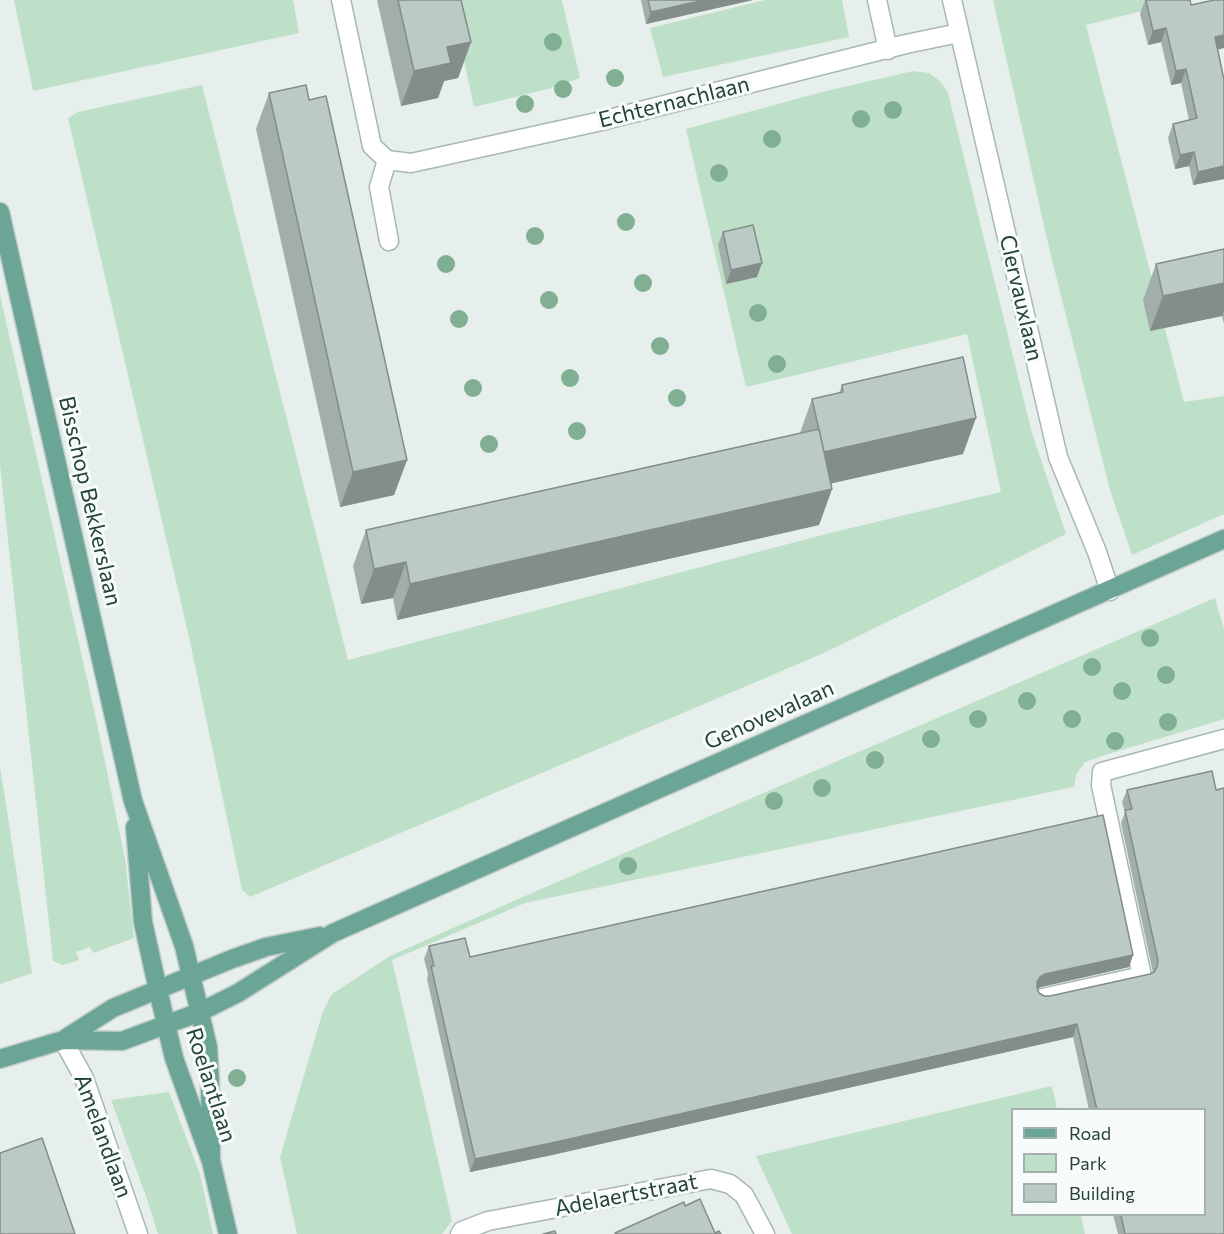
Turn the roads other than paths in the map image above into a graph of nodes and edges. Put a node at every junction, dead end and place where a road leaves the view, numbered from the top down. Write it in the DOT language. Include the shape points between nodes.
graph roads {
  1 [pos="341,0"];
  2 [pos="877,0"];
  3 [pos="952,0"];
  4 [pos="959,33"];
  5 [pos="888,50"];
  6 [pos="387,160"];
  7 [pos="0,212"];
  8 [pos="389,241"];
  9 [pos="1223,542"];
  10 [pos="1110,591"];
  11 [pos="1224,739"];
  12 [pos="133,801"];
  13 [pos="333,933"];
  14 [pos="191,976"];
  15 [pos="158,990"];
  16 [pos="1043,998"];
  17 [pos="200,1012"];
  18 [pos="166,1024"];
  19 [pos="63,1040"];
  20 [pos="0,1059"];
  21 [pos="211,1161"];
  22 [pos="461,1233"];
  23 [pos="138,1234"];
  24 [pos="228,1234"];
  25 [pos="765,1234"];
  1 -- 6 [label="street" via="372,146"];
  2 -- 5 [label="street"];
  3 -- 4 [label="street, Clervauxlaan"];
  4 -- 5 [label="street, Echternachlaan"];
  4 -- 10 [label="street, Clervauxlaan" via="1058,457"];
  5 -- 6 [label="street, Echternachlaan" via="435,158 411,163"];
  6 -- 8 [label="street" via="379,187"];
  7 -- 12 [label="main road, Bisschop Bekkerslaan"];
  9 -- 10 [label="main road, Genovevalaan"];
  10 -- 13 [label="main road, Genovevalaan"];
  11 -- 16 [label="street" via="1102,772 1101,785 1142,976"];
  12 -- 14 [label="main road, Bisschop Bekkerslaan"];
  12 -- 15 [label="main road, Bisschop Bekkerslaan" via="143,922"];
  13 -- 14 [label="main road, Genovevalaan" via="266,947"];
  13 -- 17 [label="main road, Genovevalaan" via="238,993"];
  14 -- 15 [label="main road, Genovevalaan"];
  14 -- 17 [label="main road, Roelantlaan"];
  15 -- 18 [label="main road, Bisschop Bekkerslaan"];
  15 -- 19 [label="main road, Genovevalaan" via="113,1008"];
  17 -- 18 [label="main road, Genovevalaan"];
  17 -- 21 [label="main road, Roelantlaan" via="208,1047"];
  18 -- 19 [label="main road, Genovevalaan" via="122,1041"];
  18 -- 21 [label="main road, Roelantlaan" via="174,1058"];
  19 -- 20 [label="main road"];
  19 -- 23 [label="street, Amelandlaan" via="84,1078"];
  21 -- 24 [label="main road, Roelantlaan"];
  22 -- 25 [label="street, Adelaertstraat" via="488,1221 711,1179 730,1184 744,1195"];
}
